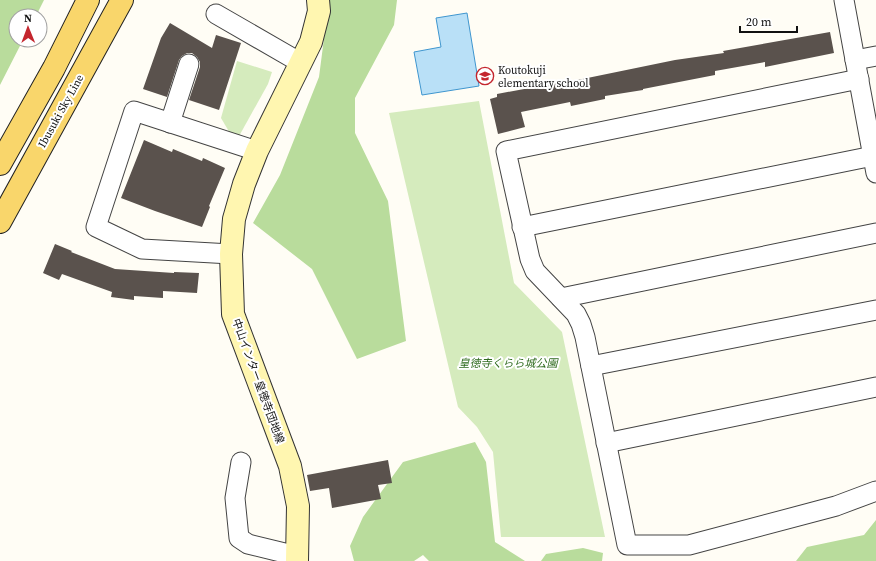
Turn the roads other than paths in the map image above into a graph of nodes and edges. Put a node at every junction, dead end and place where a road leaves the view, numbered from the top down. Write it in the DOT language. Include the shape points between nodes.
graph roads {
  1 [pos="88,0"];
  2 [pos="122,0"];
  3 [pos="318,0"];
  4 [pos="844,0"];
  5 [pos="216,14"];
  6 [pos="876,56"];
  7 [pos="855,60"];
  8 [pos="189,64"];
  9 [pos="301,64"];
  10 [pos="859,79"];
  11 [pos="170,123"];
  12 [pos="257,151"];
  13 [pos="0,164"];
  14 [pos="875,165"];
  15 [pos="0,222"];
  16 [pos="522,227"];
  17 [pos="876,233"];
  18 [pos="232,254"];
  19 [pos="560,298"];
  20 [pos="876,310"];
  21 [pos="591,366"];
  22 [pos="876,387"];
  23 [pos="606,443"];
  24 [pos="241,462"];
  25 [pos="876,491"];
  26 [pos="297,559"];
  1 -- 13 [label="main road" via="54,68"];
  2 -- 15 [label="main road, Ibusuki Sky Line"];
  3 -- 9 [label="street, 中山インター皇徳寺団地線" via="319,11 311,42"];
  4 -- 7 [label="street"];
  5 -- 9 [label="street"];
  6 -- 7 [label="street"];
  7 -- 10 [label="street"];
  8 -- 11 [label="street"];
  9 -- 12 [label="street, 中山インター皇徳寺団地線"];
  10 -- 14 [label="street"];
  10 -- 16 [label="street" via="506,151"];
  11 -- 12 [label="street"];
  11 -- 18 [label="street" via="134,111 96,227 142,248"];
  12 -- 18 [label="street, 中山インター皇徳寺団地線" via="234,219"];
  14 -- 16 [label="street"];
  16 -- 19 [label="street" via="535,271"];
  17 -- 19 [label="street"];
  18 -- 26 [label="street, 中山インター皇徳寺団地線" via="233,314 290,466 298,506"];
  19 -- 21 [label="street" via="576,314 581,324"];
  20 -- 21 [label="street"];
  21 -- 23 [label="street"];
  22 -- 23 [label="street"];
  23 -- 25 [label="street" via="627,545 689,545 836,506"];
  24 -- 26 [label="street" via="236,498 239,538 248,544"];
}
